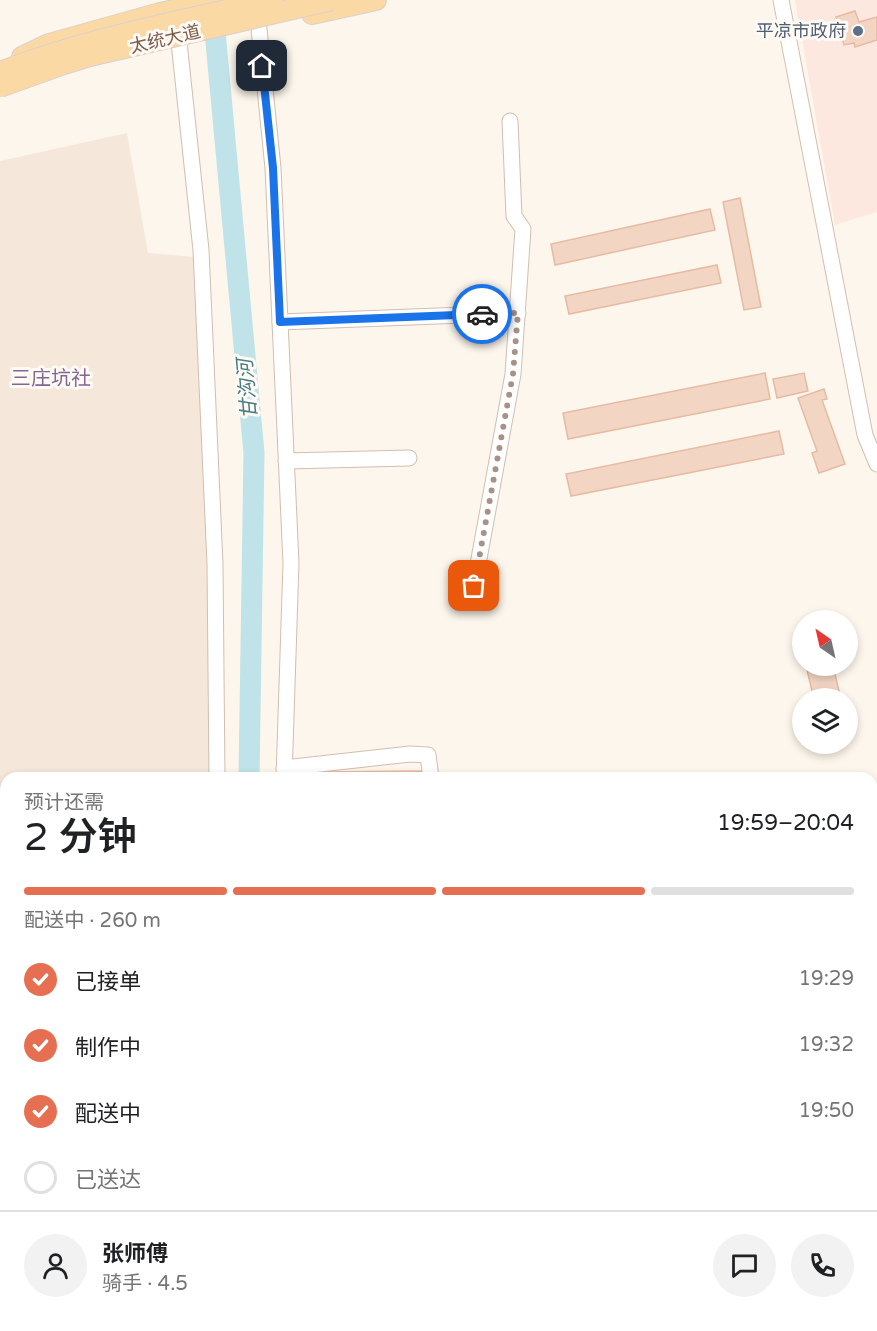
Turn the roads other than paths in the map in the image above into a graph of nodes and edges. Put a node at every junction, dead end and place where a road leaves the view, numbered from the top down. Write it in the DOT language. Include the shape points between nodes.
graph roads {
  1 [pos="221,0"];
  2 [pos="256,0"];
  3 [pos="271,0"];
  4 [pos="332,0"];
  5 [pos="376,0"];
  6 [pos="781,0"];
  7 [pos="249,27"];
  8 [pos="187,41"];
  9 [pos="0,70"];
  10 [pos="0,87"];
  11 [pos="510,121"];
  12 [pos="518,313"];
  13 [pos="280,322"];
  14 [pos="871,432"];
  15 [pos="409,458"];
  16 [pos="286,460"];
  17 [pos="877,464"];
  18 [pos="474,586"];
  19 [pos="217,772"];
  20 [pos="284,772"];
  21 [pos="291,772"];
  22 [pos="430,772"];
  1 -- 9 [label="main road" via="50,44"];
  2 -- 7 [label="street"];
  3 -- 9 [label="main road, 太统大道, bridge" via="87,43"];
  4 -- 10 [label="main road, 太统大道, bridge" via="90,56"];
  5 -- 7 [label="main road"];
  6 -- 14 [label="street"];
  7 -- 8 [label="main road"];
  7 -- 13 [label="street" via="273,168"];
  8 -- 10 [label="main road" via="60,68"];
  8 -- 19 [label="street" via="215,564"];
  11 -- 12 [label="street" via="514,216 523,229"];
  12 -- 13 [label="street"];
  12 -- 18 [label="street" via="513,374"];
  13 -- 16 [label="street"];
  14 -- 17 [label="street"];
  15 -- 16 [label="street"];
  16 -- 20 [label="street" via="291,563"];
  21 -- 22 [label="street" via="410,754 428,755"];
}
